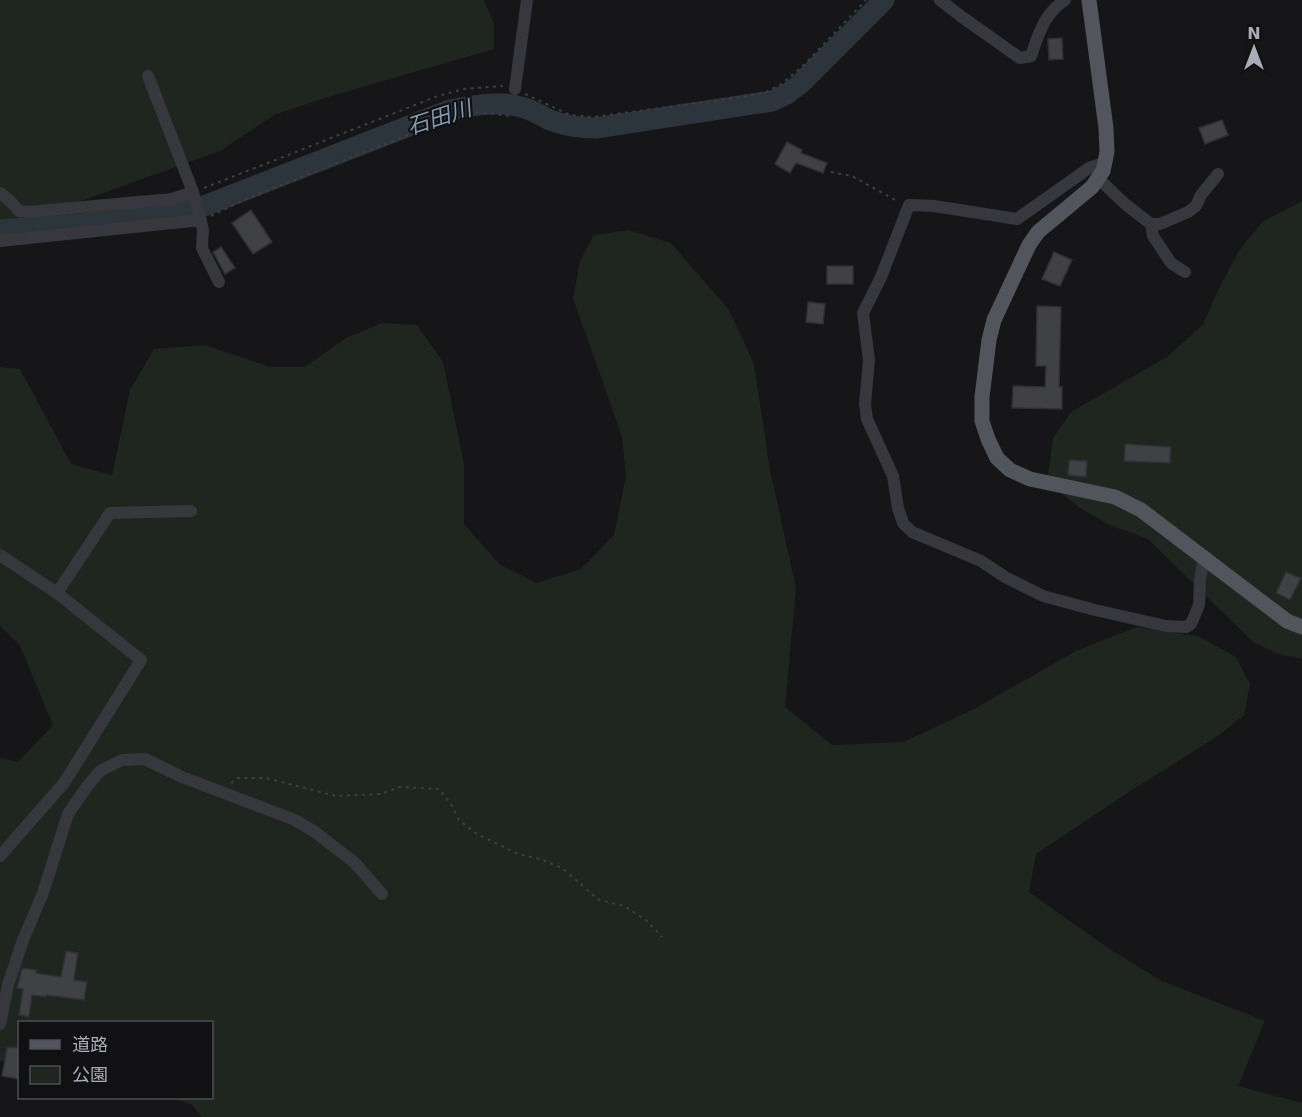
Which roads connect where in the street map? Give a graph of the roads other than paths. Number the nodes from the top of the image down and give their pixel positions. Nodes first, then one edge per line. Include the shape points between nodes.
1 (527, 0) edge
2 (940, 0) edge
3 (1065, 0) edge
4 (1089, 0) edge
5 (148, 76) dead end
6 (515, 89) road end
7 (1104, 162) junction
8 (1218, 174) dead end
9 (1098, 178) junction
10 (193, 192) junction
11 (0, 193) edge
12 (201, 220) junction
13 (1150, 224) junction
14 (0, 241) edge
15 (1185, 272) dead end
16 (219, 282) dead end
17 (192, 511) dead end
18 (0, 555) edge
19 (1204, 558) junction
20 (57, 593) junction
21 (1302, 627) edge
22 (0, 856) edge
23 (382, 894) dead end
24 (0, 1024) edge

1 - 6 street
2 - 3 street via 1020,58 1031,56 1041,26
4 - 7 main road via 1106,128
5 - 10 street
7 - 9 main road
7 - 19 street via 1089,168 1017,219 909,205 863,313 869,360 867,419 893,476 903,523 912,532 981,561 1043,596 1166,626 1186,627 1199,605
8 - 13 street via 1188,212 1160,224
9 - 13 street
9 - 19 main road via 1038,232 1024,254 994,320 982,421 997,458 1010,470 1030,479 1115,497 1141,510
10 - 11 street via 172,199 28,212 19,212
10 - 12 street
12 - 14 street
12 - 16 street via 202,248
13 - 15 street via 1171,263
17 - 20 street via 110,513
18 - 20 street
19 - 21 main road via 1287,621
20 - 22 street via 141,660 64,783
23 - 24 street via 356,863 295,820 145,759 122,760 100,771 68,814 43,893 22,939

